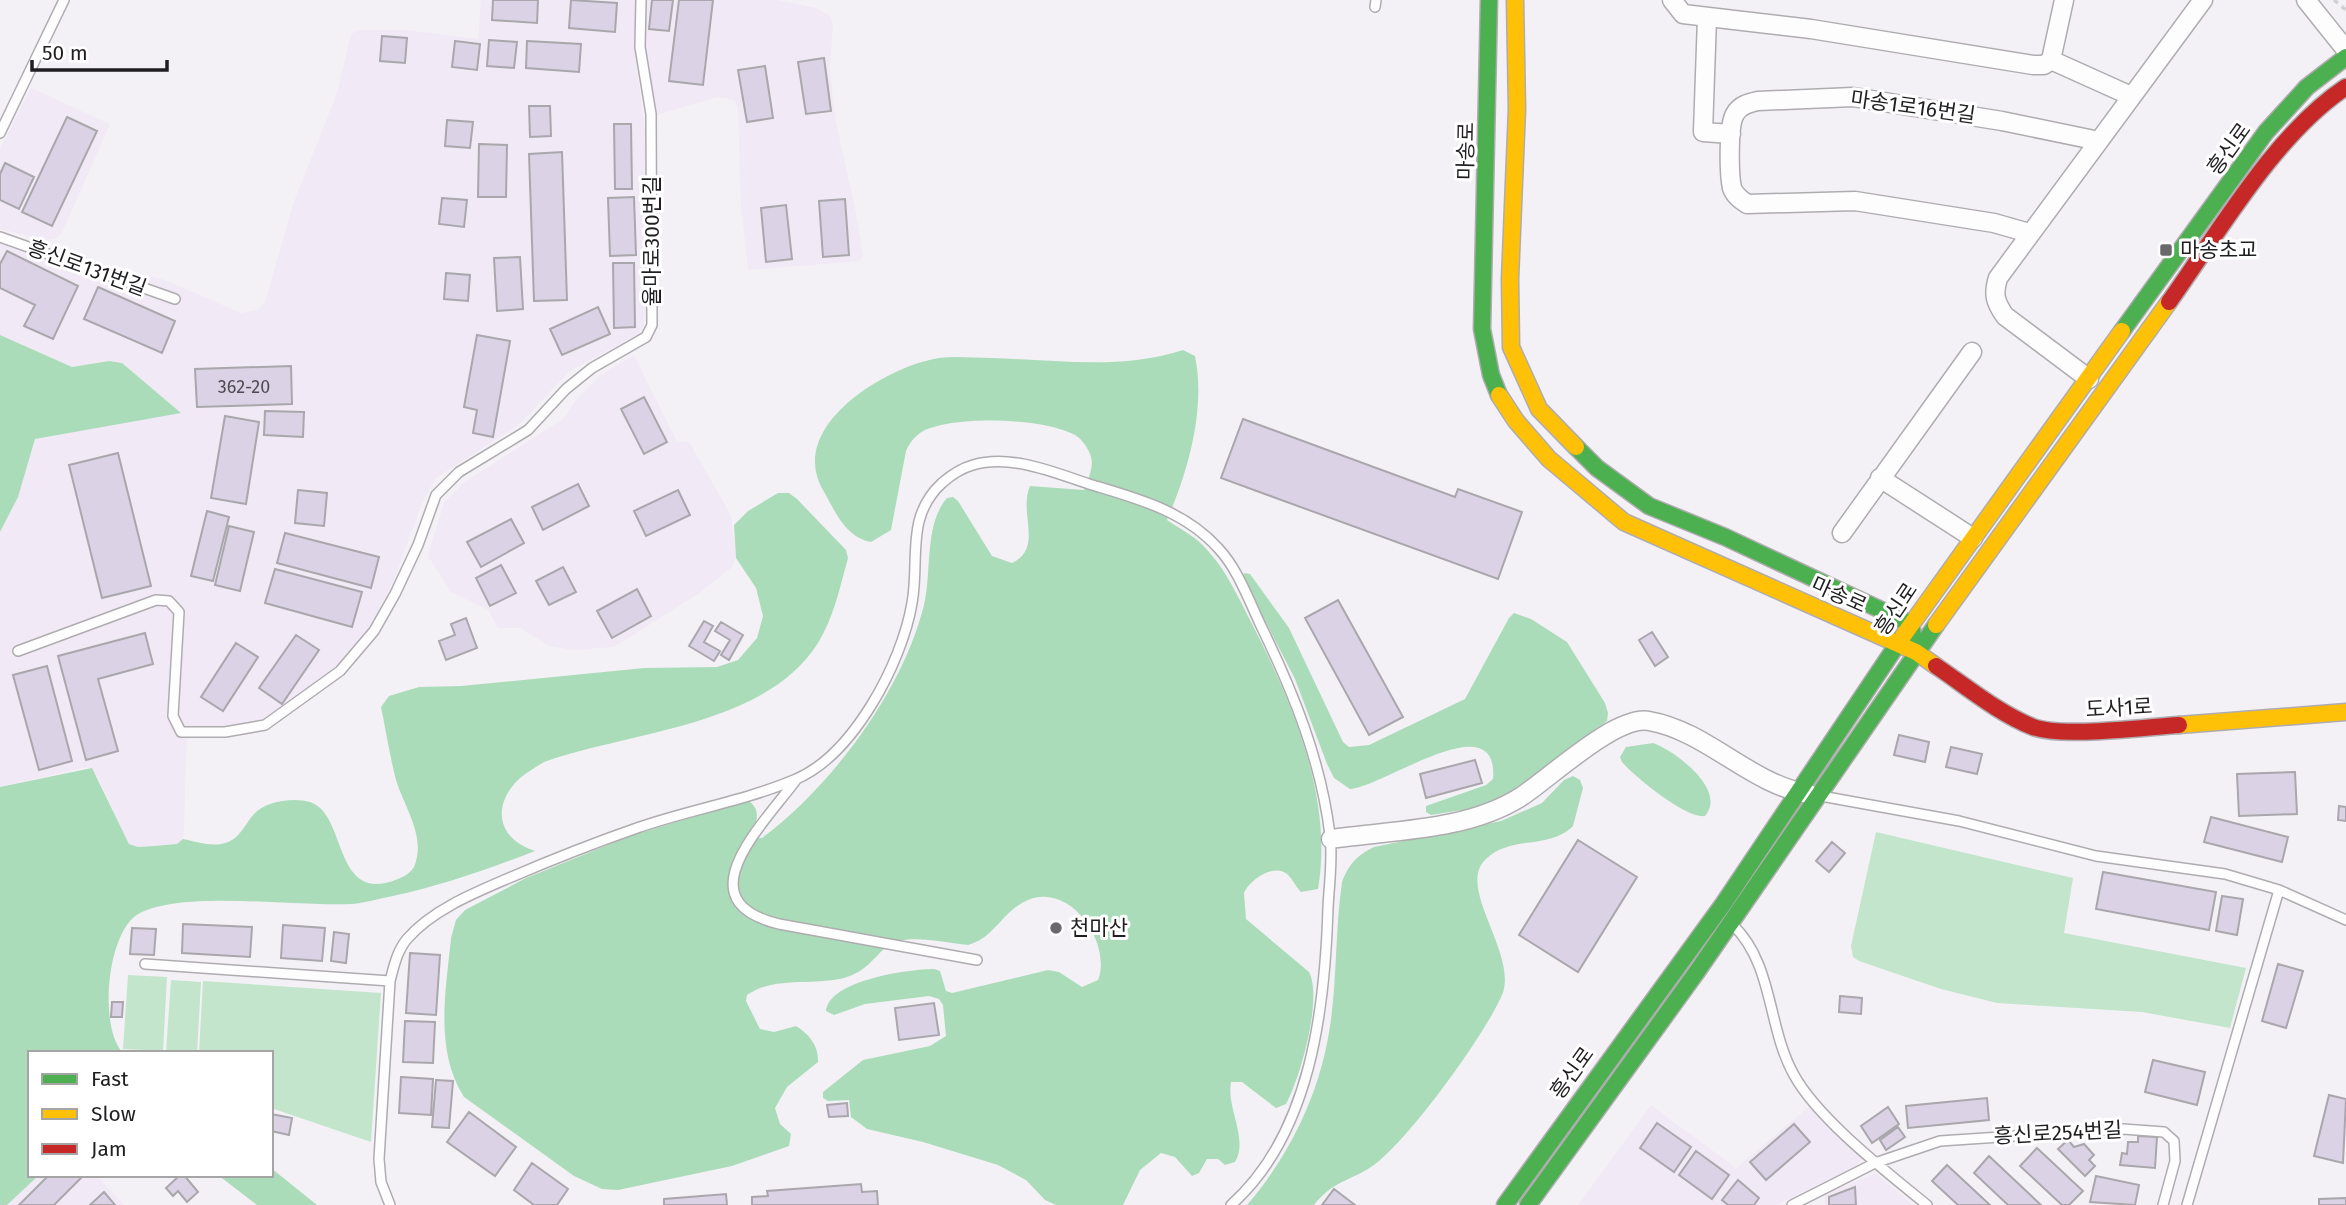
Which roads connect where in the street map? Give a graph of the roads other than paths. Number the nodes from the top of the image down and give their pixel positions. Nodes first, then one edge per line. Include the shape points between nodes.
1 (64, 0) edge
2 (642, 0) edge
3 (1489, 0) edge
4 (1515, 0) edge
5 (1671, 0) edge
6 (2064, 0) edge
7 (2203, 0) edge
8 (2306, 0) edge
9 (1707, 18) junction
10 (2346, 50) edge
11 (2346, 57) edge
12 (2051, 60) junction
13 (2346, 87) edge
14 (2132, 96) junction
15 (0, 133) edge
16 (1731, 134) junction
17 (2099, 141) junction
18 (2029, 233) junction
19 (0, 237) edge
20 (175, 299) dead end
21 (1972, 352) dead end
22 (2089, 379) junction
23 (1880, 478) junction
24 (1842, 533) dead end
25 (1973, 538) junction
26 (1911, 624) junction
27 (1898, 643) junction
28 (18, 651) dead end
29 (1916, 652) junction
30 (2346, 712) edge
31 (796, 780) junction
32 (1800, 792) junction
33 (1819, 795) junction
34 (1331, 839) junction
35 (2279, 890) junction
36 (2346, 920) edge
37 (1731, 923) junction
38 (977, 960) dead end
39 (145, 964) dead end
40 (390, 981) junction
41 (1875, 1163) junction
42 (390, 1205) edge
43 (1231, 1205) edge
44 (1505, 1205) edge
45 (1528, 1205) edge
46 (1792, 1205) edge
47 (1927, 1205) edge
48 (2163, 1205) edge
49 (2187, 1205) edge

1 - 15 lane
2 - 28 lane, 율마로300번길 via 640,47 651,114 652,325 646,337 566,389 528,430 459,472 436,495 396,594 374,631 340,670 265,725 198,734 181,732 173,716 179,612 169,601 156,600
3 - 27 main road, 마송로 via 1482,329 1493,382 1519,426 1584,491 1624,522
4 - 26 main road, 마송로 via 1511,347 1539,409 1597,468 1649,506
5 - 9 street via 1684,14
6 - 12 street
7 - 14 street
8 - 10 street
9 - 12 street via 1811,29 2022,64 2044,65
9 - 16 street via 1703,132
11 - 22 main road, 흥신로 via 2307,87 2266,132
12 - 14 street
13 - 29 main road, 흥신로 via 2293,130
14 - 17 street
16 - 17 street, 마송1로16번길 via 1735,113 1745,104 1853,97
16 - 18 street, 마송1로16번길 via 1732,187 1747,204 1855,201 1994,223
17 - 18 street
18 - 22 street via 1998,278 1996,304 2005,316
19 - 20 lane, 흥신로131번길
21 - 23 street
22 - 25 main road, 흥신로
23 - 24 street
23 - 25 street
25 - 26 main road, 흥신로
26 - 27 main road, 흥신로
26 - 29 main road
27 - 29 main road, 마송로
27 - 32 main road, 흥신로
29 - 30 main road, 도사1로 via 2021,723 2050,731 2124,730
29 - 33 main road, 흥신로
31 - 34 lane via 821,766 839,748 887,675 913,600 915,536 919,515 931,493 971,465 1005,461 1152,503 1196,526 1222,551 1285,673 1309,737
31 - 38 lane via 735,871 732,893 739,905 750,915 779,924
31 - 40 lane via 638,828 475,893 407,939 396,956
32 - 33 street
32 - 34 street via 1647,720 1618,727 1497,810 1462,821
32 - 44 main road, 흥신로
33 - 35 lane via 1934,816 2096,856 2211,871
33 - 37 main road, 흥신로
34 - 43 lane via 1322,1004 1305,1083 1265,1164
35 - 36 lane
35 - 49 lane
37 - 41 lane via 1754,948 1794,1075 1811,1100
37 - 45 main road, 흥신로
39 - 40 lane
40 - 42 lane via 379,1158 381,1182
41 - 46 lane, 흥신로254번길
41 - 47 lane
41 - 48 lane, 흥신로254번길 via 1940,1141 2097,1129 2153,1130 2170,1136 2175,1148

